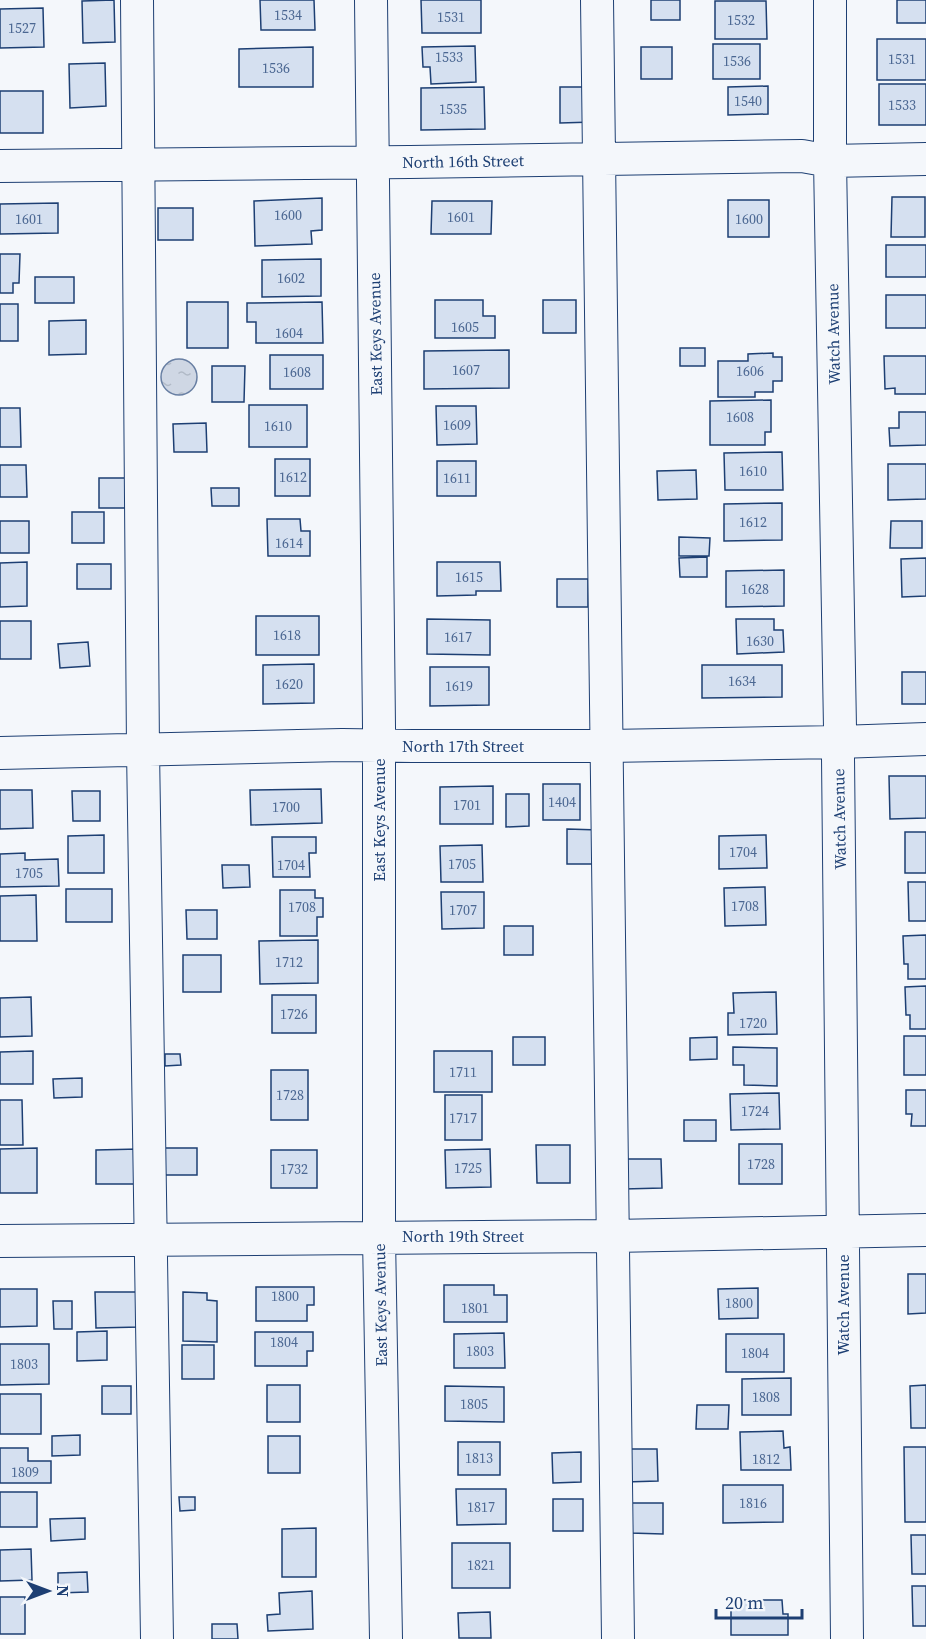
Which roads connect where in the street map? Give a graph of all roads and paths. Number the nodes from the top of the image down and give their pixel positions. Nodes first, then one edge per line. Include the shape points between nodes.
1 (137, 0) edge
2 (371, 0) edge
3 (597, 0) edge
4 (830, 0) edge
5 (599, 159) junction
6 (926, 159) edge
7 (830, 161) junction
8 (373, 162) junction
9 (138, 164) junction
10 (0, 166) edge
11 (926, 739) edge
12 (839, 742) junction
13 (380, 746) junction
14 (608, 746) junction
15 (144, 750) junction
16 (0, 753) edge
17 (843, 1230) junction
18 (926, 1230) edge
19 (613, 1236) junction
20 (379, 1237) junction
21 (153, 1239) junction
22 (0, 1241) edge
23 (157, 1639) edge
24 (386, 1639) edge
25 (618, 1639) edge
26 (847, 1639) edge

1 - 9 street
2 - 8 street, East Keys Avenue
3 - 5 street
4 - 7 street, Watch Avenue
5 - 7 street, North 16th Street via 802,156
5 - 8 street, North 16th Street
5 - 14 street
6 - 7 street, North 16th Street
7 - 12 street, Watch Avenue
8 - 9 street, North 16th Street
8 - 13 street, East Keys Avenue
9 - 10 street, North 16th Street
9 - 15 street
11 - 12 street, North 17th Street
12 - 14 street, North 17th Street
12 - 17 street, Watch Avenue
13 - 14 street, North 17th Street
13 - 15 street, North 17th Street
13 - 20 street, East Keys Avenue
14 - 19 street
15 - 16 street, North 17th Street
15 - 21 street
17 - 18 street, North 19th Street
17 - 19 street, North 19th Street
17 - 26 street, Watch Avenue
19 - 20 street, North 19th Street
19 - 25 street
20 - 21 street, North 19th Street
20 - 24 street, East Keys Avenue
21 - 22 street, North 19th Street
21 - 23 street

